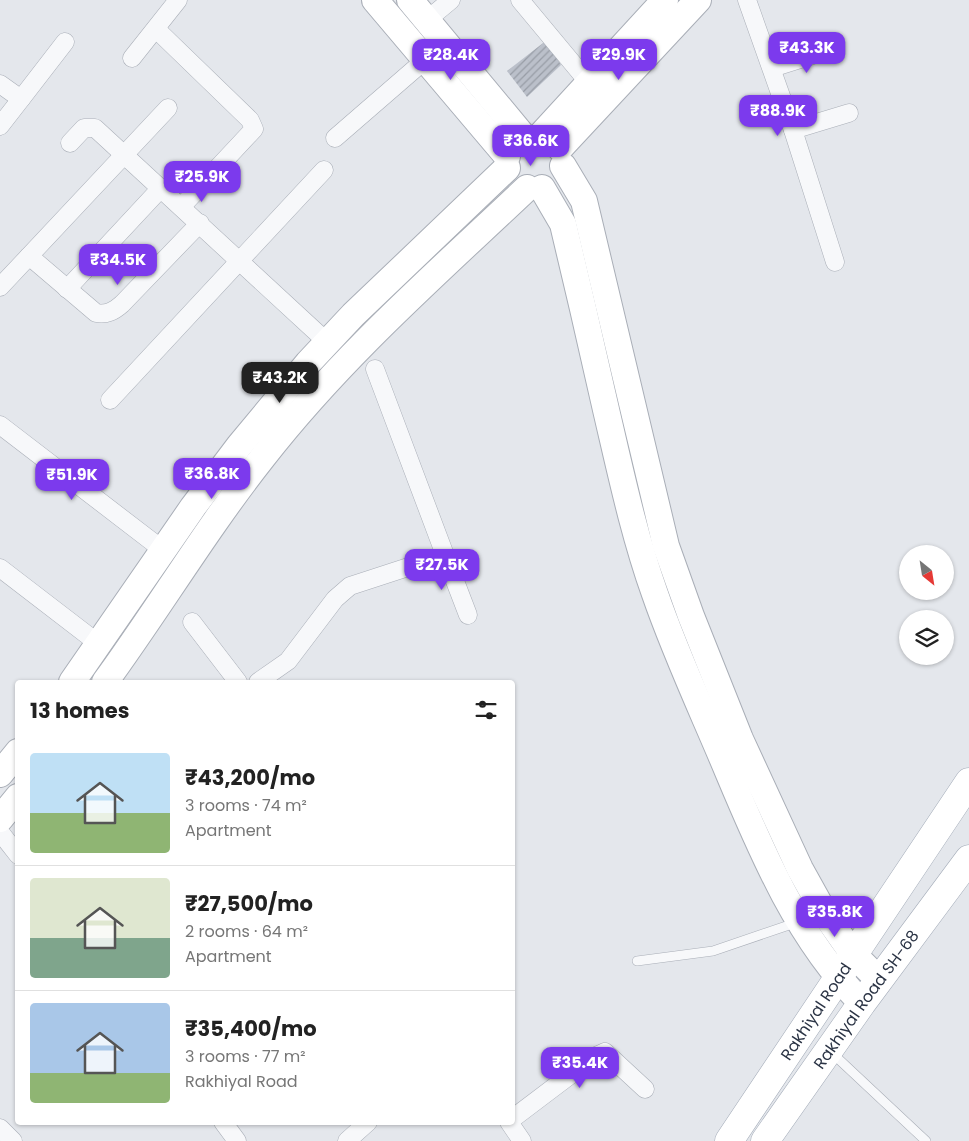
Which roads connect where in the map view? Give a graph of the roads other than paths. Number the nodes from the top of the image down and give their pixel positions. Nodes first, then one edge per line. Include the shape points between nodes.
1 (178, 0) edge
2 (375, 0) edge
3 (410, 0) edge
4 (451, 0) edge
5 (665, 0) edge
6 (698, 0) edge
7 (747, 0) edge
8 (530, 4) edge
9 (427, 20) junction
10 (156, 29) junction
11 (64, 42) dead end
12 (832, 49) dead end
13 (132, 58) dead end
14 (425, 60) junction
15 (772, 68) junction
16 (589, 83) junction
17 (0, 84) edge
18 (21, 99) junction
19 (168, 108) dead end
20 (849, 113) dead end
21 (0, 126) edge
22 (793, 130) junction
23 (336, 138) dead end
24 (70, 143) dead end
25 (547, 146) junction
26 (124, 153) junction
27 (507, 162) junction
28 (324, 170) dead end
29 (161, 188) junction
30 (535, 188) junction
31 (182, 206) junction
32 (200, 223) junction
33 (29, 256) junction
34 (240, 260) junction
35 (835, 262) dead end
36 (0, 287) edge
37 (67, 289) junction
38 (327, 342) junction
39 (375, 369) dead end
40 (110, 400) dead end
41 (0, 425) edge
42 (203, 514) junction
43 (163, 550) junction
44 (445, 555) junction
45 (0, 568) edge
46 (468, 615) dead end
47 (192, 622) dead end
48 (99, 644) junction
49 (73, 680) edge
50 (106, 680) edge
51 (236, 680) edge
52 (261, 680) edge
53 (15, 756) edge
54 (0, 774) edge
55 (969, 782) edge
56 (15, 801) edge
57 (0, 819) edge
58 (0, 832) edge
59 (15, 851) edge
60 (969, 858) edge
61 (812, 918) junction
62 (852, 954) junction
63 (636, 961) dead end
64 (837, 978) junction
65 (879, 980) junction
66 (862, 1002) junction
67 (829, 1050) junction
68 (646, 1089) dead end
69 (515, 1117) edge
70 (225, 1125) edge
71 (365, 1125) edge
72 (511, 1125) edge
73 (0, 1128) edge
74 (13, 1141) edge
75 (237, 1141) edge
76 (347, 1141) edge
77 (522, 1141) edge
78 (729, 1141) edge
79 (765, 1141) edge
80 (926, 1141) edge

1 - 10 street
2 - 14 street
3 - 9 street
4 - 9 street
5 - 16 street
6 - 25 street
7 - 15 street
8 - 16 street
9 - 25 street
10 - 13 street
10 - 31 street via 250,120 254,129
11 - 18 street
12 - 15 street
14 - 23 street
14 - 27 street
15 - 22 street
16 - 25 street
17 - 18 street
18 - 21 street
19 - 26 street
20 - 22 street
22 - 35 street
24 - 26 street via 90,126
25 - 27 street via 513,144
25 - 30 street via 556,180
25 - 61 street via 584,200 672,564 740,739 800,868
26 - 29 street
26 - 33 street
27 - 30 street via 517,182
27 - 38 street
28 - 34 street
29 - 31 street
29 - 37 street
30 - 42 street via 365,341
30 - 61 street via 563,224 629,507 655,593 740,801 775,876
31 - 32 street
32 - 34 street
32 - 37 street via 112,312 96,313
33 - 36 street
33 - 37 street
34 - 38 street
34 - 40 street
38 - 42 street via 239,446
39 - 44 street
41 - 43 street
42 - 43 street
42 - 50 street
43 - 48 street
44 - 46 street
44 - 52 street via 350,586 335,599 288,661
45 - 48 street
47 - 51 street
48 - 49 street
53 - 54 street
55 - 62 main road, Rakhiyal Road
56 - 57 street
58 - 59 street
60 - 65 main road, Rakhiyal Road SH-68
61 - 62 street
61 - 63 lane via 713,951
61 - 64 street
62 - 64 main road, Rakhiyal Road
62 - 65 street
64 - 66 street
64 - 78 main road, Rakhiyal Road
65 - 66 main road, Rakhiyal Road SH-68
66 - 67 main road, Rakhiyal Road SH-68
67 - 79 main road, Rakhiyal Road SH-68
67 - 80 lane
68 - 69 street via 605,1052
70 - 75 street
71 - 76 street
72 - 77 street
73 - 74 street

